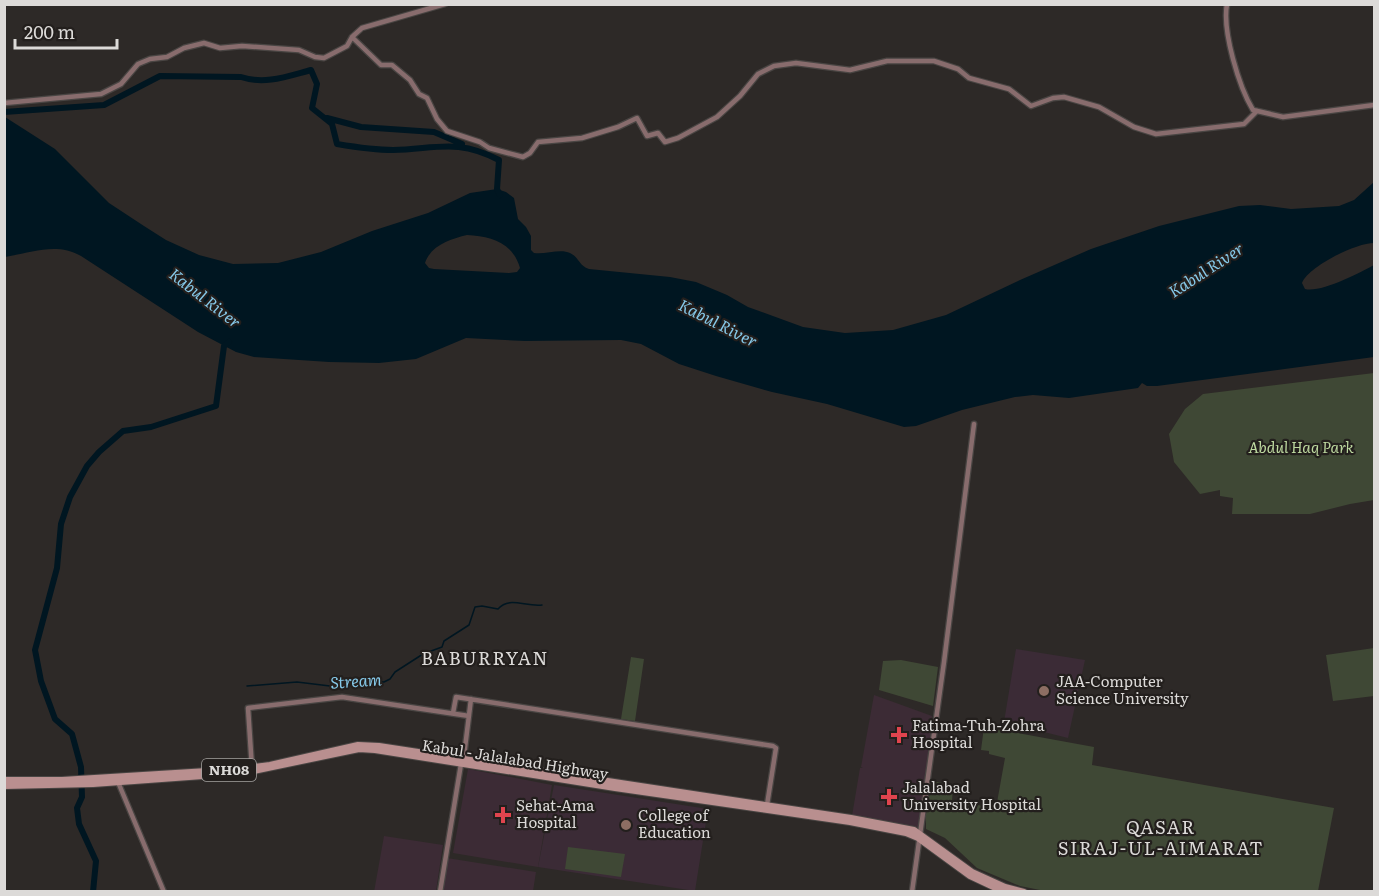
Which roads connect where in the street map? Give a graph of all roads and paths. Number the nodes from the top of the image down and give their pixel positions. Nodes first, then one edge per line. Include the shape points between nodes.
1 (445, 4) edge
2 (1227, 4) edge
3 (352, 37) junction
4 (4, 103) edge
5 (1374, 105) edge
6 (1257, 111) junction
7 (974, 424) dead end
8 (471, 699) junction
9 (453, 713) junction
10 (469, 716) junction
11 (462, 761) junction
12 (252, 768) junction
13 (117, 779) junction
14 (4, 780) edge
15 (62, 783) junction
16 (4, 786) edge
17 (767, 808) junction
18 (919, 836) junction
19 (164, 891) edge
20 (440, 891) edge
21 (912, 891) edge
22 (1004, 891) edge
23 (1024, 891) edge

1 - 3 street via 362,28
2 - 6 street via 1224,17 1233,55 1250,104
3 - 4 street via 347,46 324,58 299,50 220,48 204,43 138,64 121,84 101,94
3 - 6 street via 381,64 392,65 410,80 418,94 427,98 447,131 523,157 538,142 582,138 638,118 647,136 658,133 664,142 678,138 717,117 758,74 774,66 796,63 850,70 888,61 934,61 958,69 969,78 1009,89 1031,106 1064,97 1099,107 1134,127 1156,134 1245,124
5 - 6 street via 1283,117
7 - 18 street
8 - 9 street via 456,697
8 - 10 street
8 - 17 street via 773,746 776,748
9 - 10 street
9 - 12 street via 342,697 248,708
10 - 11 street
11 - 12 highway, Kabul - Jalalabad Highway / NH08 via 364,744
11 - 13 highway, Kabul - Jalalabad Highway / NH08 via 359,749 244,773
11 - 17 highway, Kabul - Jalalabad Highway / NH08
11 - 20 street
12 - 13 highway, Kabul - Jalalabad Highway / NH08
13 - 15 highway, Kabul - Jalalabad Highway / NH08
13 - 19 street
14 - 15 highway, NH08
15 - 16 highway, Kabul - Jalalabad Highway / NH08
17 - 18 highway, Kabul - Jalalabad Highway / NH08 via 907,828
18 - 21 street
18 - 22 highway, Kabul - Jalalabad Highway / NH08 via 970,876
18 - 23 highway, Kabul - Jalalabad Highway / NH08 via 972,872 996,884

